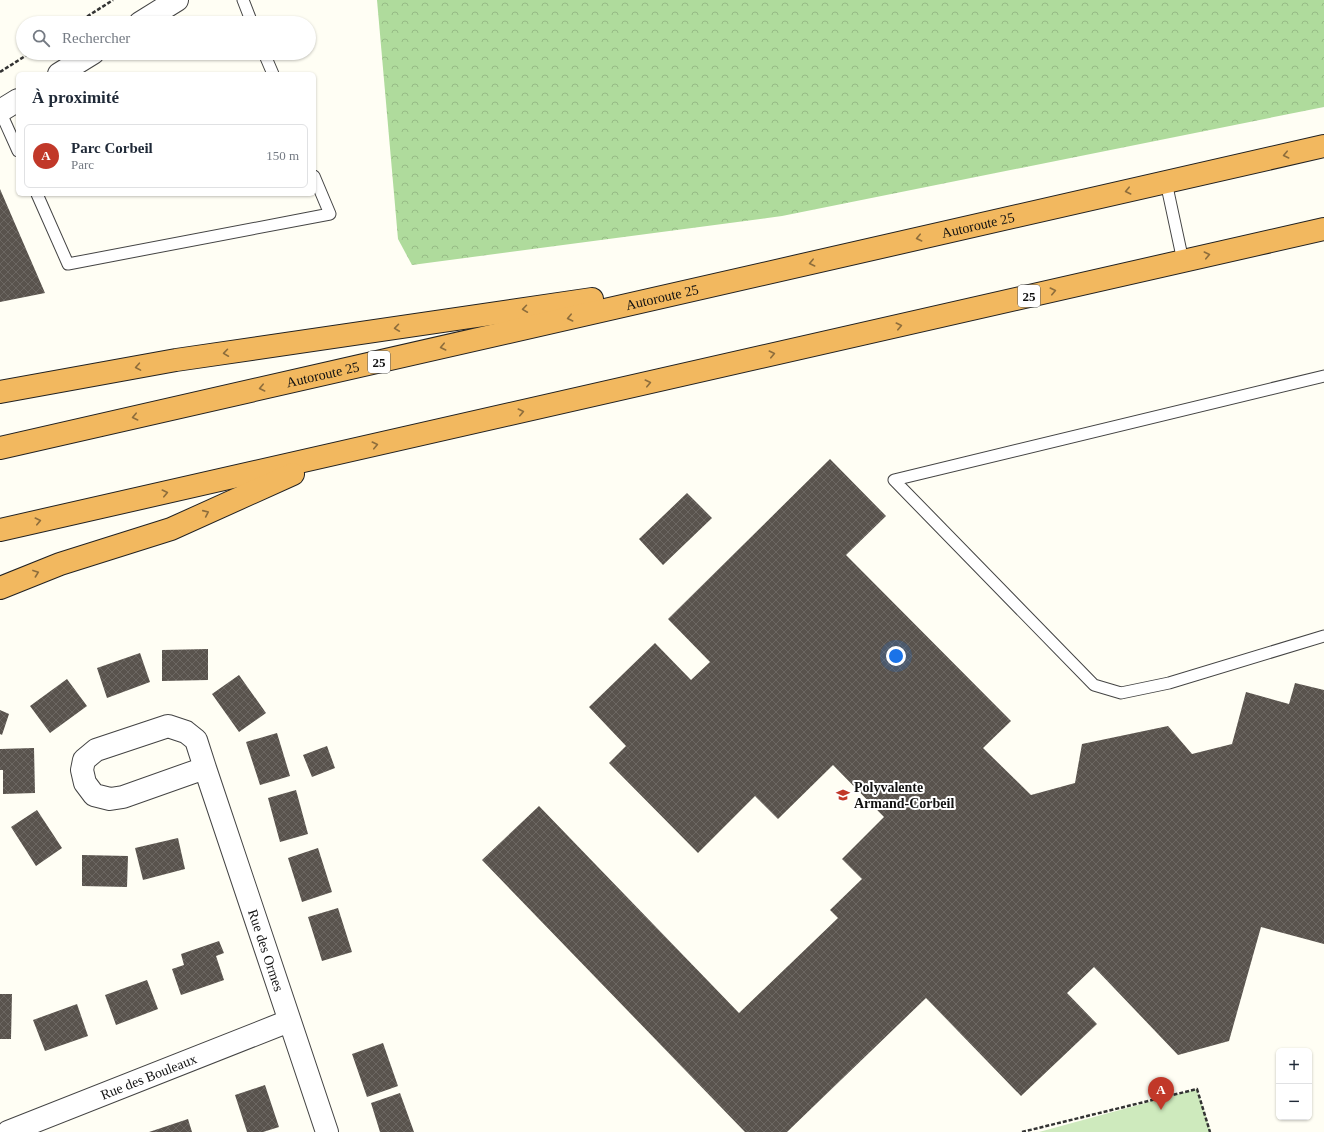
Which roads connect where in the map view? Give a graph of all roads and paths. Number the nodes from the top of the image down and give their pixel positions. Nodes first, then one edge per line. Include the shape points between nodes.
1 (113, 0) edge
2 (177, 0) edge
3 (243, 0) edge
4 (88, 16) edge
5 (151, 16) edge
6 (249, 16) edge
7 (19, 60) edge
8 (81, 60) edge
9 (267, 60) edge
10 (0, 72) edge
11 (62, 72) edge
12 (272, 72) edge
13 (16, 101) edge
14 (0, 111) edge
15 (1324, 146) edge
16 (16, 147) edge
17 (316, 181) edge
18 (1166, 182) junction
19 (38, 196) edge
20 (1324, 229) edge
21 (1182, 261) junction
22 (758, 275) junction
23 (1324, 376) edge
24 (0, 392) edge
25 (0, 448) edge
26 (337, 454) junction
27 (0, 530) edge
28 (0, 588) edge
29 (1324, 636) edge
30 (205, 768) junction
31 (289, 1021) junction
32 (8, 1132) edge
33 (327, 1132) edge
34 (1022, 1132) edge
35 (1210, 1132) edge

1 - 4 path
2 - 5 street
3 - 6 lane
7 - 10 path
8 - 11 street
9 - 12 lane
13 - 14 street
14 - 16 lane
15 -> 18 highway, Autoroute 25 / 25
17 - 19 lane via 330,214 68,264
18 - 21 lane
18 -> 22 highway, Autoroute 25 / 25
21 -> 20 highway, 25
26 -> 21 highway, 25
22 -> 24 highway via 176,360
22 -> 25 highway, Autoroute 25 / 25
23 - 29 lane via 894,480 1094,686 1121,693 1169,684
27 -> 26 highway, 25
28 -> 26 highway via 75,559 171,529
30 - 30 street, Rue des Ormes via 196,740 186,732 168,726 96,750 84,760 82,770 85,784 94,794 110,799 123,797
30 - 31 street, Rue des Ormes
31 - 32 street, Rue des Bouleaux
31 - 33 street, Rue des Ormes
34 - 35 path via 1197,1089

